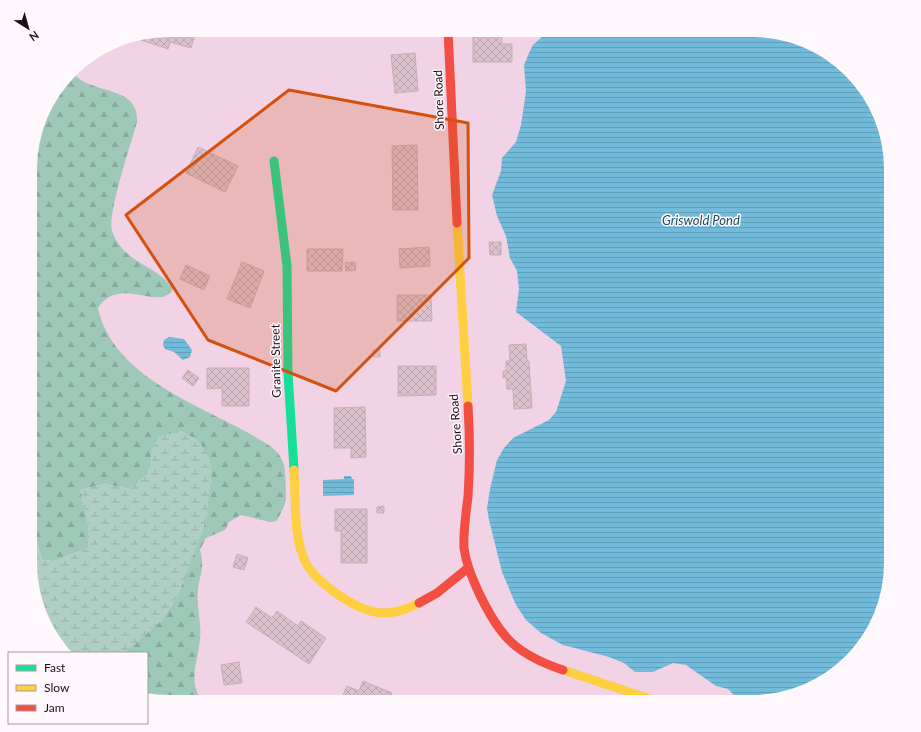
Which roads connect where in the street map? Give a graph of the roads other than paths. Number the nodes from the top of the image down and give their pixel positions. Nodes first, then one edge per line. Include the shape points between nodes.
1 (448, 37) edge
2 (274, 161) dead end
3 (468, 568) junction
4 (638, 695) edge

1 - 3 street, Shore Road via 471,447 464,547
2 - 3 street, Granite Street via 286,254 288,381 298,533 303,561 315,578 347,599 363,608 389,613 423,601
3 - 4 street, Shore Road via 490,617 519,650 540,662

